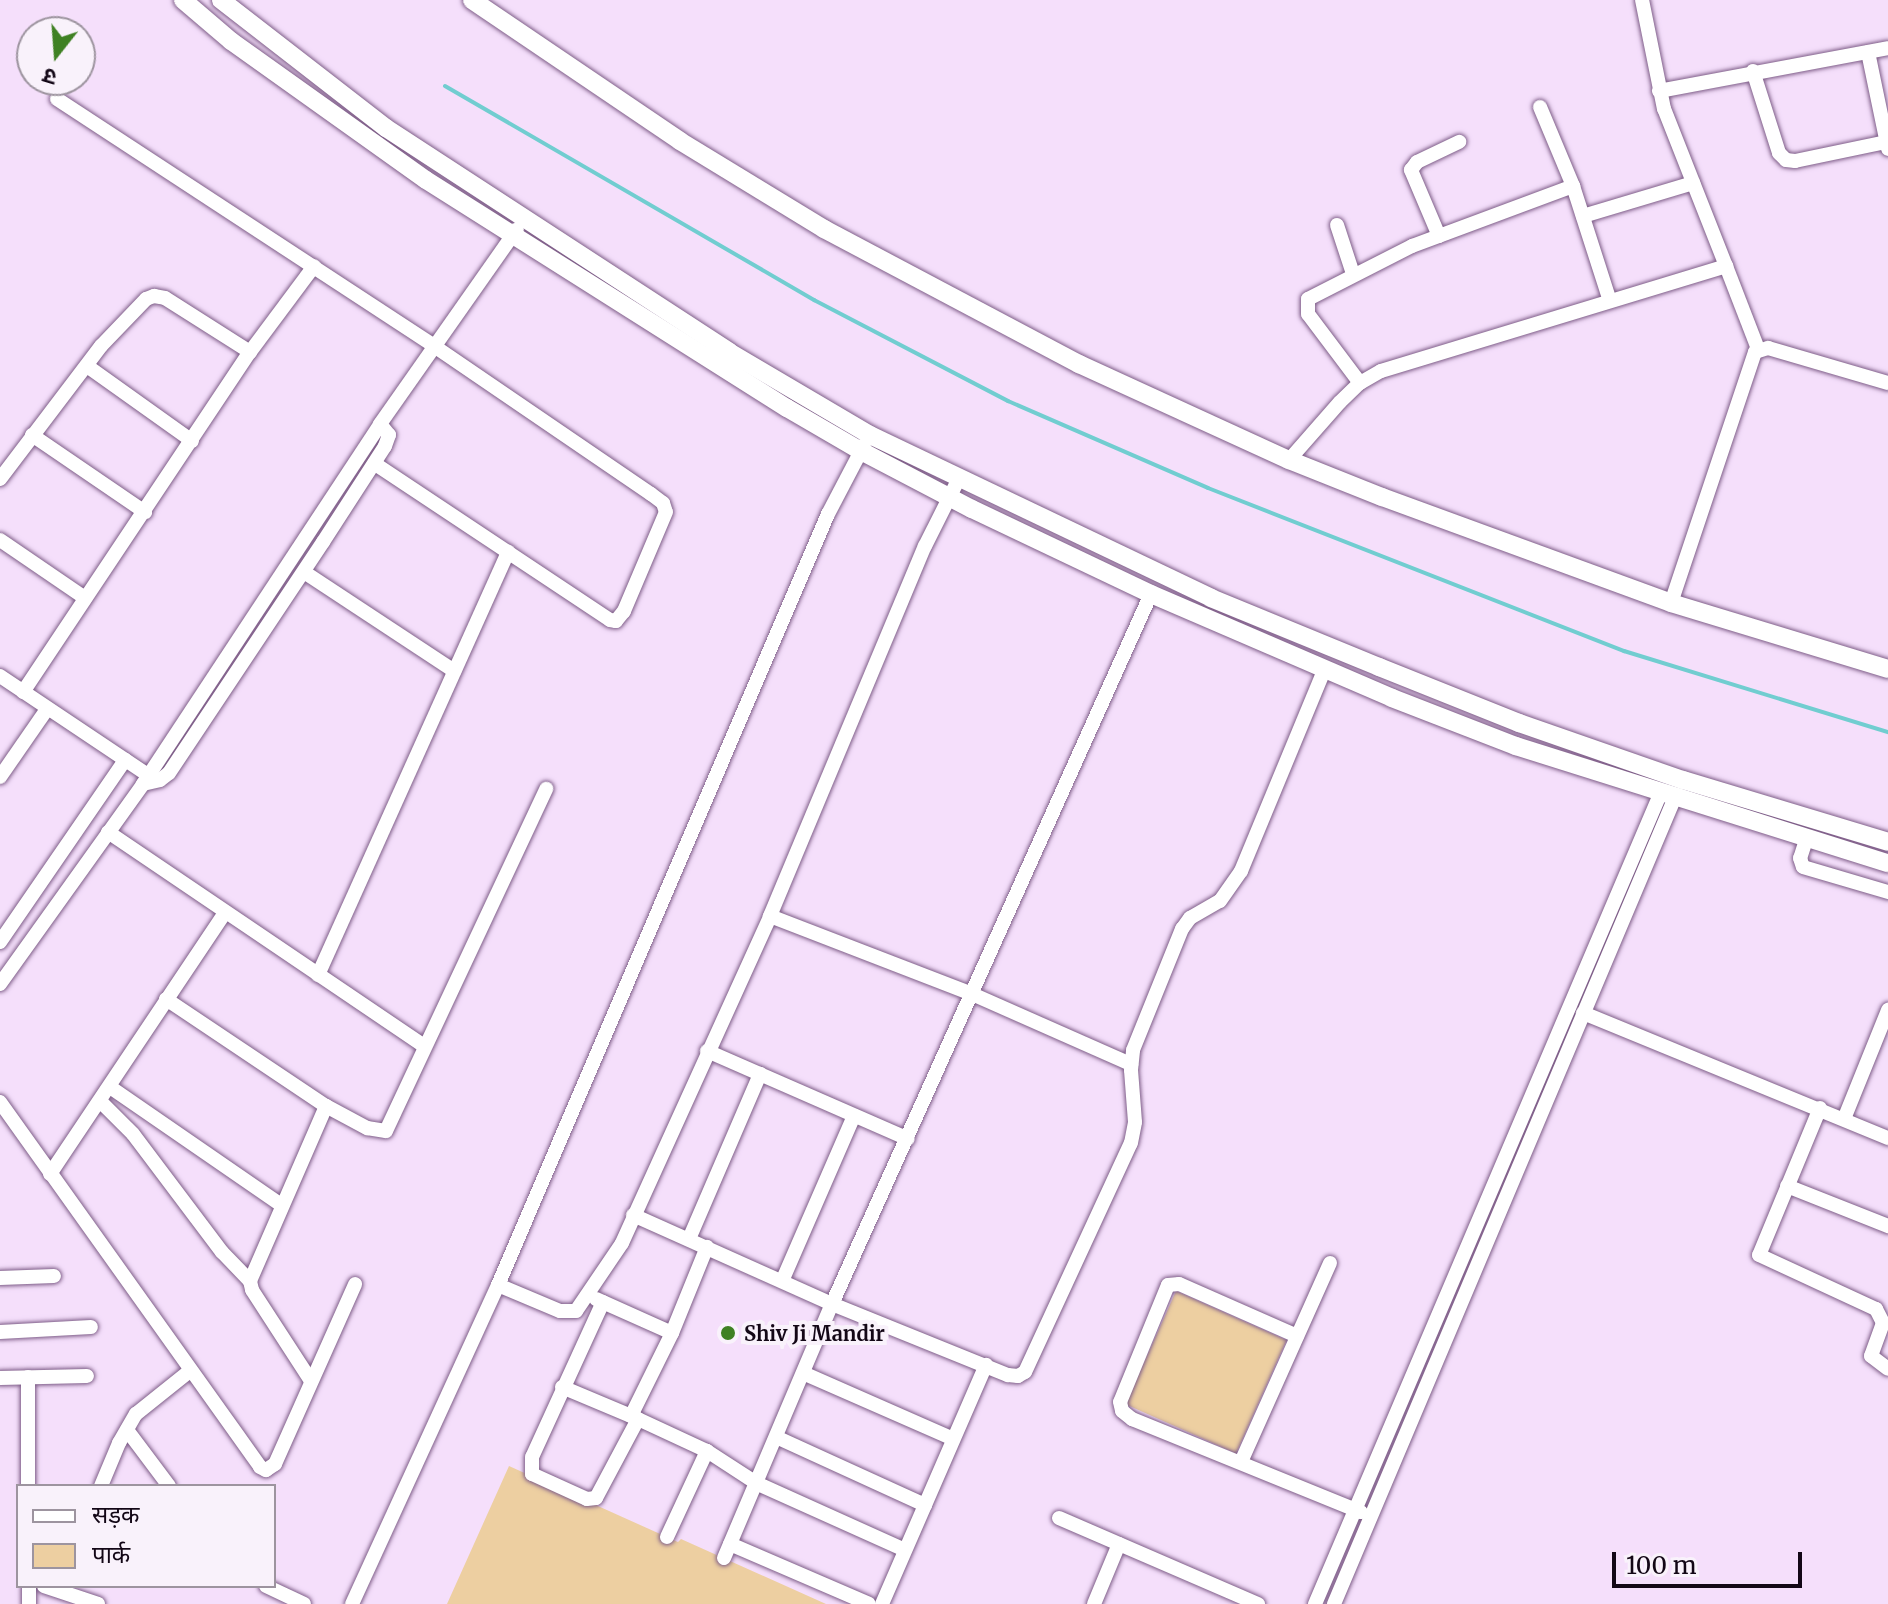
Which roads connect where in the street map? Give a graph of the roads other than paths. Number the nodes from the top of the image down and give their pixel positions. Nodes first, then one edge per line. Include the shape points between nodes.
1 (221, 0) edge
2 (472, 0) edge
3 (1642, 0) edge
4 (195, 4) edge
5 (1888, 48) edge
6 (1868, 52) junction
7 (1753, 71) junction
8 (1659, 91) junction
9 (57, 99) dead end
10 (1540, 107) dead end
11 (1885, 116) edge
12 (1459, 142) dead end
13 (1887, 147) edge
14 (1693, 183) junction
15 (1573, 186) junction
16 (1583, 216) junction
17 (1337, 225) dead end
18 (518, 227) junction
19 (1439, 236) junction
20 (314, 266) junction
21 (1726, 266) junction
22 (1353, 274) junction
23 (1609, 298) junction
24 (434, 346) junction
25 (1758, 349) junction
26 (250, 352) junction
27 (87, 366) junction
28 (1360, 383) junction
29 (1888, 383) edge
30 (380, 424) junction
31 (32, 435) junction
32 (192, 441) junction
33 (865, 443) junction
34 (1289, 460) junction
35 (374, 463) junction
36 (959, 478) junction
37 (0, 479) edge
38 (948, 496) junction
39 (145, 512) junction
40 (0, 540) edge
41 (508, 552) junction
42 (304, 572) junction
43 (1151, 594) junction
44 (85, 598) junction
45 (1671, 603) junction
46 (1888, 669) edge
47 (454, 671) junction
48 (1324, 671) junction
49 (0, 676) edge
50 (23, 692) junction
51 (47, 709) junction
52 (125, 760) junction
53 (0, 777) edge
54 (146, 779) junction
55 (546, 789) dead end
56 (1668, 795) junction
57 (108, 832) junction
58 (1806, 840) junction
59 (1888, 842) edge
60 (1888, 863) edge
61 (1888, 892) edge
62 (225, 913) junction
63 (770, 916) junction
64 (0, 942) edge
65 (318, 975) junction
66 (0, 984) edge
67 (972, 994) junction
68 (166, 999) junction
69 (1888, 1010) edge
70 (1583, 1013) junction
71 (424, 1046) junction
72 (707, 1051) junction
73 (1131, 1064) junction
74 (760, 1074) junction
75 (110, 1087) junction
76 (0, 1102) edge
77 (101, 1102) junction
78 (326, 1106) junction
79 (1820, 1108) junction
80 (854, 1116) junction
81 (1844, 1119) junction
82 (1888, 1138) edge
83 (908, 1139) junction
84 (50, 1174) junction
85 (1787, 1186) junction
86 (281, 1205) junction
87 (633, 1215) junction
88 (1888, 1226) edge
89 (689, 1239) junction
90 (707, 1247) junction
91 (1330, 1263) dead end
92 (54, 1276) dead end
93 (0, 1278) edge
94 (783, 1279) junction
95 (250, 1281) junction
96 (355, 1284) dead end
97 (498, 1285) junction
98 (596, 1299) junction
99 (832, 1304) junction
100 (91, 1327) dead end
101 (0, 1332) edge
102 (672, 1333) junction
103 (1297, 1336) junction
104 (986, 1365) junction
105 (1888, 1369) edge
106 (191, 1370) junction
107 (803, 1373) junction
108 (87, 1376) dead end
109 (28, 1377) junction
110 (0, 1378) edge
111 (311, 1381) junction
112 (562, 1387) junction
113 (635, 1417) junction
114 (127, 1430) junction
115 (776, 1437) junction
116 (953, 1439) junction
117 (707, 1451) junction
118 (1241, 1462) junction
119 (756, 1483) junction
120 (28, 1484) edge
121 (102, 1484) edge
122 (168, 1484) edge
123 (925, 1505) junction
124 (1355, 1509) junction
125 (1372, 1516) junction
126 (1059, 1518) dead end
127 (667, 1537) dead end
128 (1119, 1544) junction
129 (905, 1550) junction
130 (50, 1588) edge
131 (270, 1588) edge
132 (98, 1604) edge
133 (304, 1604) edge
134 (352, 1604) edge
135 (869, 1604) edge
136 (882, 1604) edge
137 (1094, 1604) edge
138 (1258, 1604) edge
139 (1315, 1604) edge
140 (1334, 1604) edge

1 - 18 main road
2 - 34 main road via 680,141 824,229 1079,364
3 - 8 street
4 - 18 main road via 231,41 426,180
5 - 6 street
6 - 7 street
6 - 11 street
7 - 8 street
7 - 13 street via 1779,153 1786,160
8 - 14 street
9 - 20 street
10 - 15 street
11 - 13 street
12 - 19 street via 1411,170
14 - 16 street
14 - 21 street
15 - 16 street
15 - 19 street
16 - 23 street
17 - 22 street
18 - 24 street
18 - 33 main road
19 - 22 street
20 - 24 street
20 - 26 street
21 - 23 street
21 - 25 street
22 - 28 street via 1312,295 1305,306
23 - 28 street via 1400,363
24 - 30 street
24 - 41 street via 666,507 616,621 602,617
25 - 29 street
25 - 45 street
26 - 27 street via 154,296 140,304
26 - 32 street
27 - 31 street
27 - 32 street
28 - 34 street
30 - 35 street via 389,435
30 - 54 street
31 - 37 street
31 - 39 street
32 - 39 street
33 - 36 main road
33 - 38 main road
33 - 97 street via 828,514
34 - 45 main road
35 - 41 street
35 - 42 street
36 - 38 street
36 - 59 main road via 1211,598 1519,723
38 - 43 main road
38 - 63 street
39 - 44 street
40 - 44 street
41 - 47 street
42 - 47 street
42 - 54 street via 169,773 160,780
43 - 48 main road
43 - 67 street
44 - 50 street
45 - 46 main road
47 - 65 street
48 - 56 main road via 1516,746
48 - 73 street via 1241,871 1220,901 1190,918 1182,929 1141,1024
49 - 50 street
50 - 51 street
51 - 52 street
51 - 53 street
52 - 54 street
52 - 64 street
54 - 57 street
55 - 71 street
56 - 58 main road
56 - 70 street
56 - 124 street
57 - 62 street
57 - 66 street
58 - 60 main road
58 - 61 street via 1800,858 1808,870
62 - 65 street
62 - 68 street
63 - 67 street
63 - 72 street
65 - 71 street
67 - 73 street
67 - 83 street
68 - 75 street
68 - 78 street
69 - 81 street
70 - 79 street
70 - 125 street
71 - 78 street via 386,1131 367,1128
72 - 74 street
72 - 87 street
73 - 104 street via 1131,1143 1030,1363 1018,1376
74 - 80 street
74 - 89 street
75 - 77 street
75 - 86 street
76 - 84 street
77 - 84 street
77 - 95 street via 133,1134
78 - 86 street
79 - 81 street
79 - 85 street
80 - 83 street
80 - 94 street
81 - 82 street
83 - 99 street
84 - 106 street
85 - 88 street
85 - 105 street via 1760,1257 1876,1309 1883,1323 1871,1356
86 - 95 street
87 - 89 street
87 - 98 street
89 - 90 street
90 - 94 street
90 - 102 street
91 - 103 street
92 - 93 street
94 - 99 street
95 - 111 street
96 - 111 street
97 - 98 street via 568,1312
97 - 134 street
98 - 102 street
98 - 112 street
99 - 104 street
99 - 107 street
100 - 101 street
102 - 113 street
103 - 118 street
103 - 118 street via 1179,1284 1165,1288 1120,1402 1122,1411
104 - 116 street
106 - 111 street via 266,1470 275,1464
106 - 114 street via 136,1414
107 - 115 street
107 - 116 street
108 - 109 street
109 - 110 street
109 - 120 street
112 - 113 street
112 - 113 street via 530,1469 536,1477 587,1499 603,1490
113 - 117 street
114 - 121 street
114 - 122 street
115 - 119 street
115 - 123 street
116 - 123 street
117 - 119 street
117 - 127 street
118 - 124 street
119 - 129 street
119 - 135 street via 727,1551
123 - 129 street
124 - 125 street
124 - 139 street
125 - 140 street
126 - 128 street
128 - 137 street
128 - 138 street
129 - 136 street
130 - 132 street
131 - 133 street

